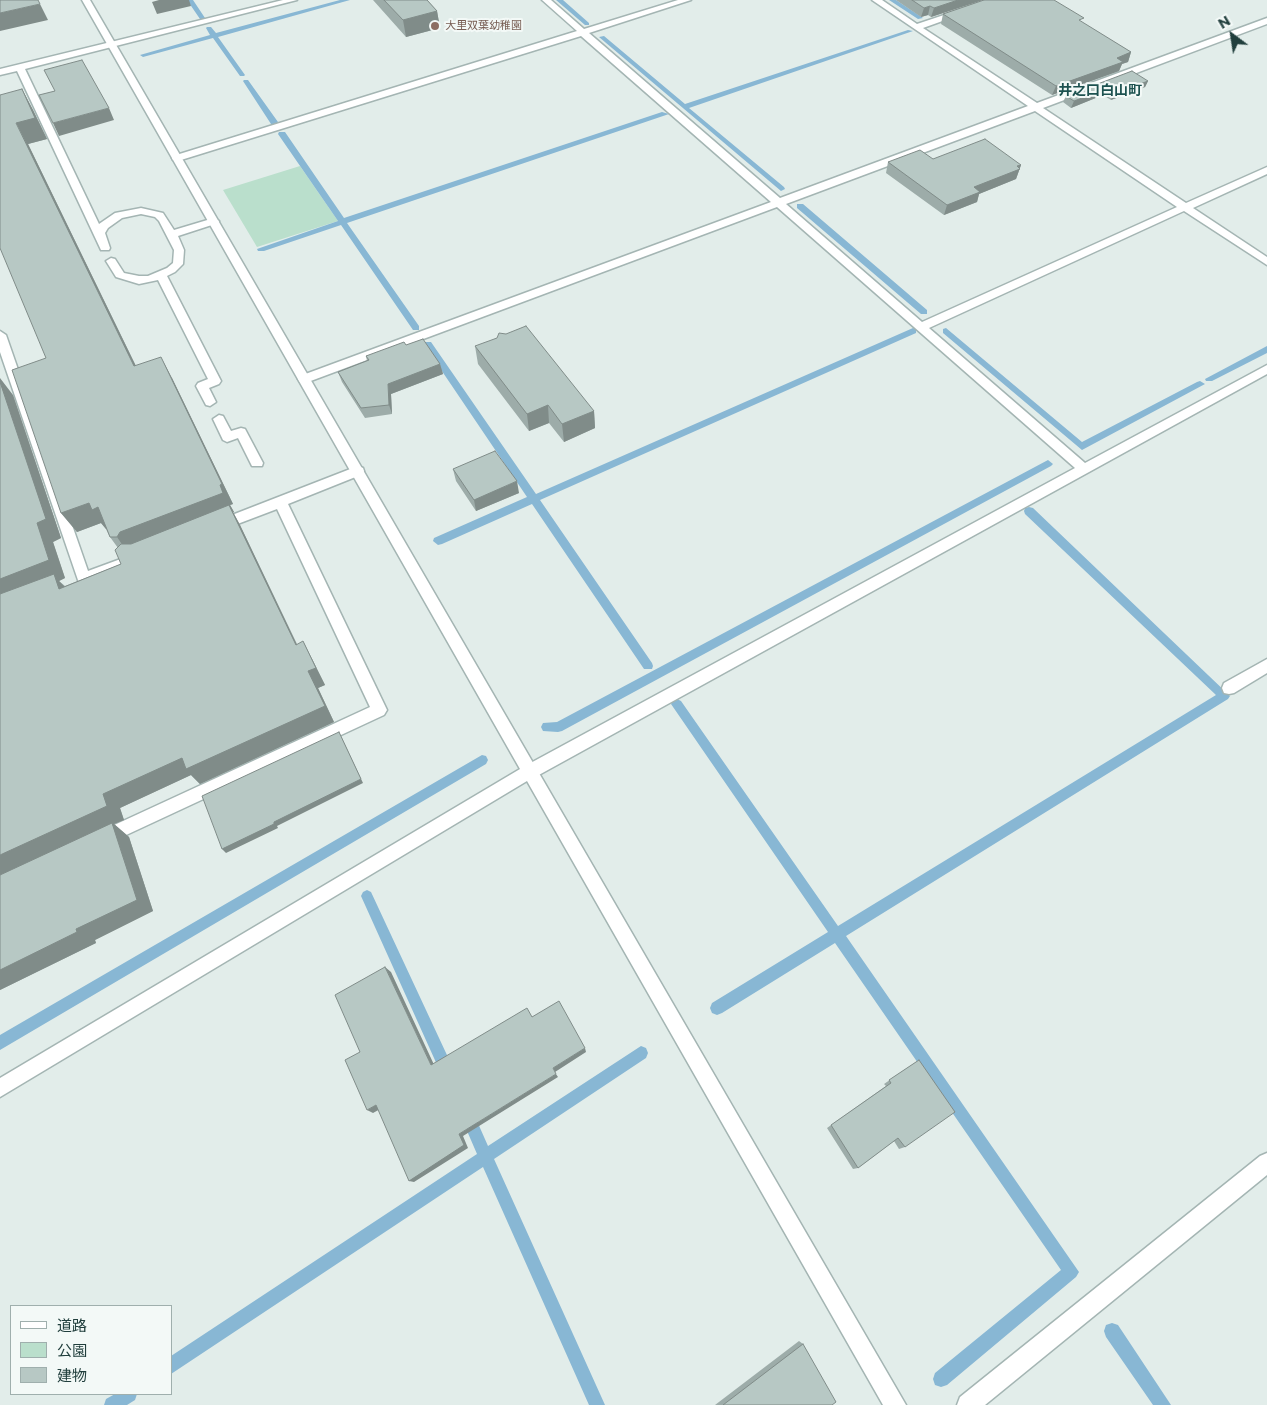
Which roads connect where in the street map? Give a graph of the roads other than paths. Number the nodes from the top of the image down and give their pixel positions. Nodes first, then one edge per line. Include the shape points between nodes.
1 (86, 0) edge
2 (293, 0) edge
3 (546, 0) edge
4 (687, 0) edge
5 (876, 0) edge
6 (997, 0) edge
7 (1267, 21) edge
8 (916, 27) junction
9 (584, 32) junction
10 (111, 44) junction
11 (20, 67) junction
12 (0, 72) edge
13 (1036, 107) junction
14 (177, 158) junction
15 (1267, 170) edge
16 (779, 202) junction
17 (1186, 207) junction
18 (214, 221) junction
19 (171, 235) junction
20 (111, 262) dead end
21 (1267, 262) edge
22 (162, 276) junction
23 (922, 327) junction
24 (0, 335) edge
25 (1267, 369) edge
26 (304, 379) junction
27 (210, 402) dead end
28 (218, 420) dead end
29 (257, 463) dead end
30 (1084, 469) junction
31 (358, 472) junction
32 (280, 502) junction
33 (210, 530) edge
34 (126, 562) edge
35 (84, 579) junction
36 (67, 586) edge
37 (1267, 665) edge
38 (1229, 688) dead end
39 (531, 771) junction
40 (90, 844) edge
41 (0, 1088) edge
42 (1267, 1163) edge
43 (895, 1405) edge
44 (968, 1405) edge

1 - 10 street
2 - 10 street
3 - 9 street
4 - 9 street
5 - 8 street
6 - 8 street
7 - 13 street
8 - 13 street
9 - 14 street
9 - 16 street
10 - 11 street
10 - 14 street
11 - 12 street
11 - 19 street via 103,244 100,233 104,226 130,212 159,215
13 - 16 street
13 - 17 street
14 - 18 street
15 - 17 street
16 - 23 street
16 - 26 street
17 - 21 street
17 - 23 street
18 - 19 street
18 - 26 street
19 - 22 street via 180,256 178,264
20 - 22 street via 120,275 128,279
22 - 27 street via 215,381 202,386
23 - 30 street
24 - 35 street
25 - 30 street
26 - 31 street
28 - 29 street via 227,437 241,432
30 - 39 street
31 - 32 street
31 - 39 street
32 - 33 street
32 - 40 street via 379,710
34 - 35 street
35 - 36 street
37 - 38 street
39 - 41 street
39 - 43 street
42 - 44 street

